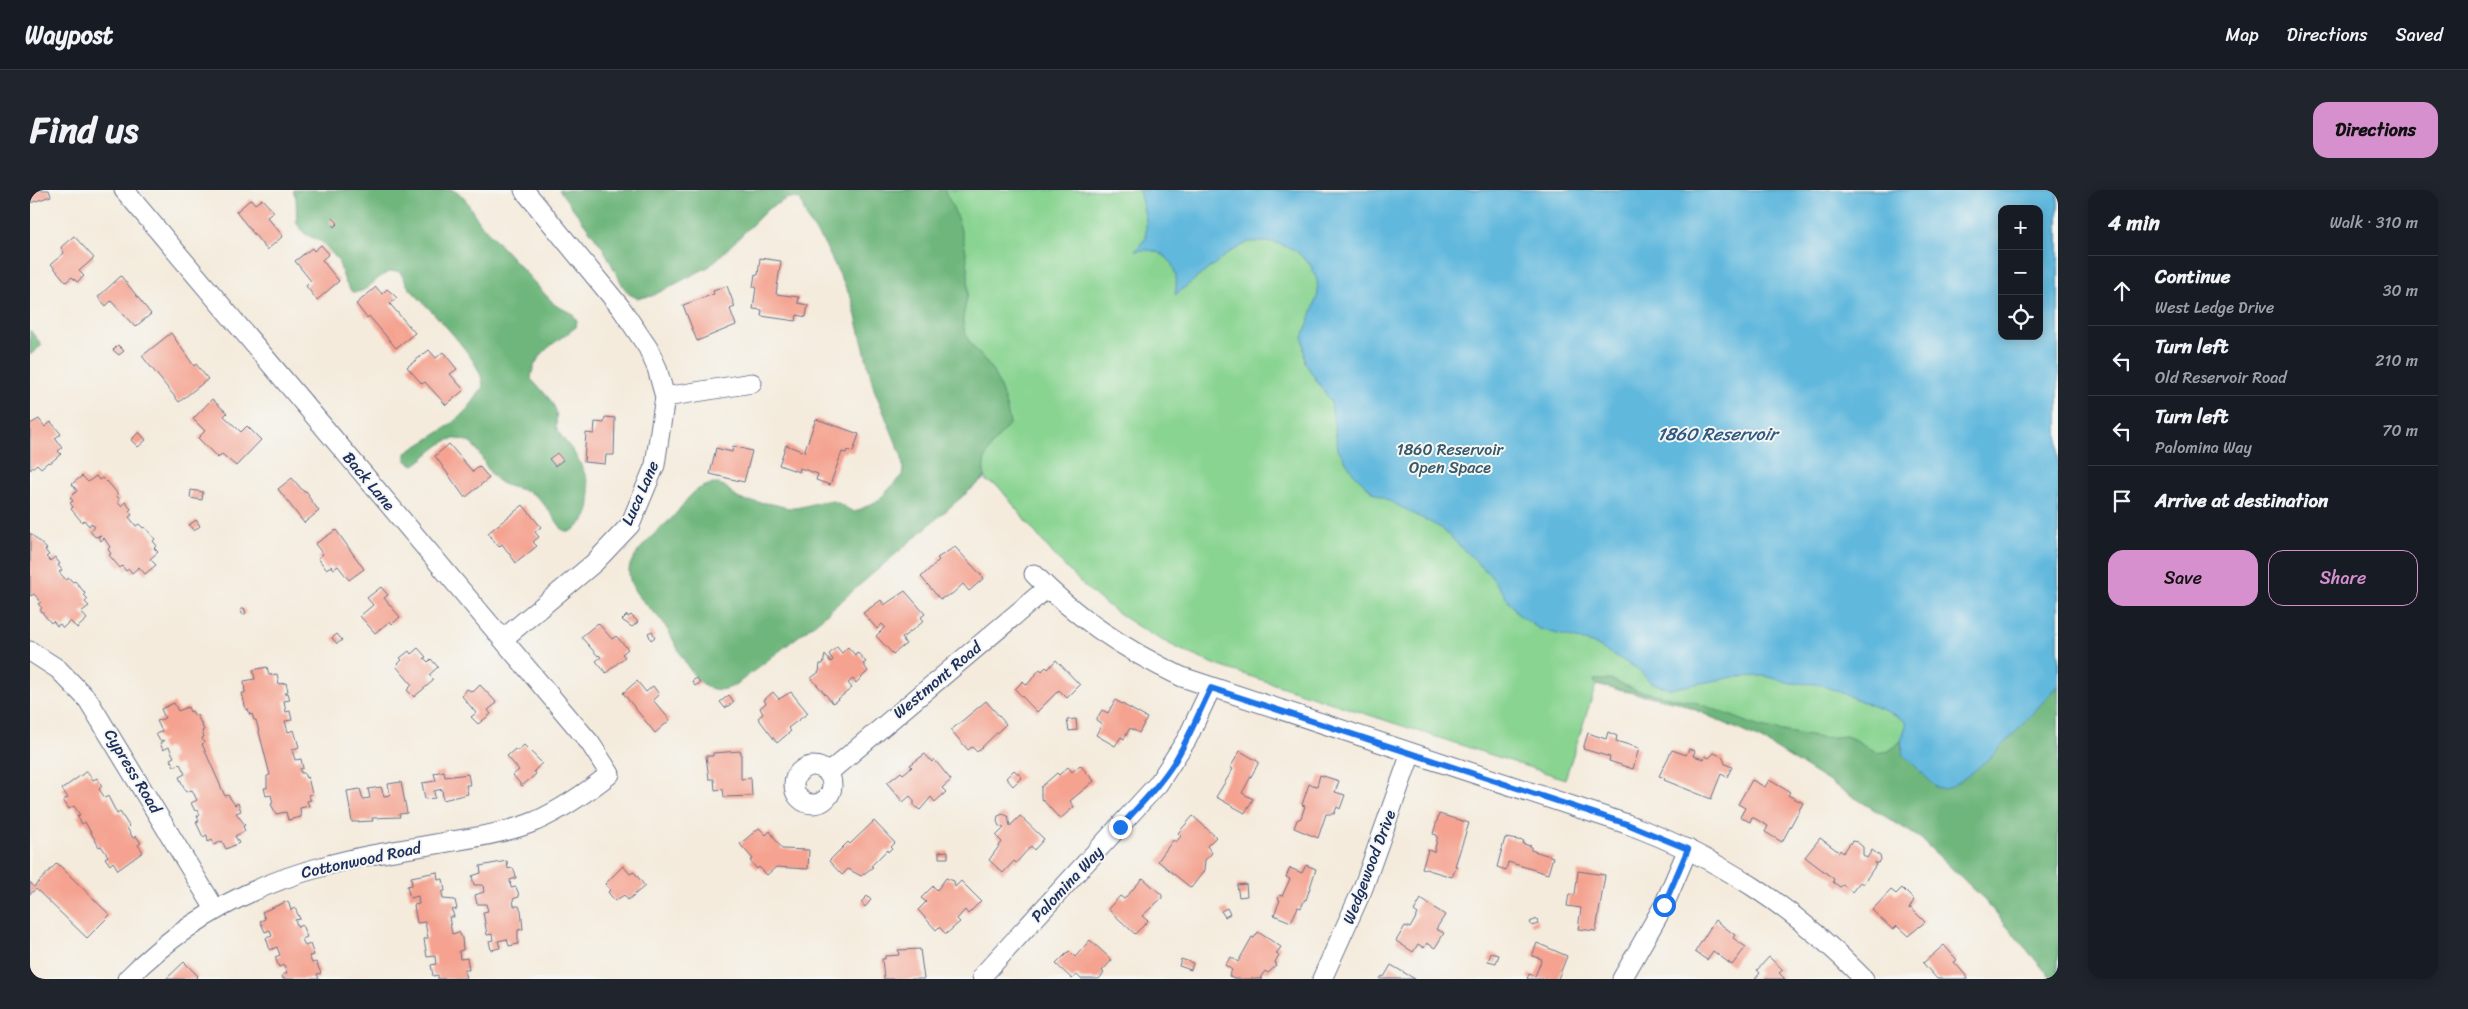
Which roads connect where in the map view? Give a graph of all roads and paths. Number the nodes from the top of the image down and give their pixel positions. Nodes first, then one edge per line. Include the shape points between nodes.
1 (124, 190) edge
2 (524, 190) edge
3 (752, 383) dead end
4 (666, 397) junction
5 (1034, 574) dead end
6 (1047, 588) junction
7 (503, 640) junction
8 (30, 651) edge
9 (1211, 688) junction
10 (1410, 753) junction
11 (828, 773) dead end
12 (610, 774) joint
13 (1688, 849) junction
14 (215, 909) junction
15 (982, 976) dead end
16 (127, 979) edge
17 (1322, 979) edge
18 (1622, 979) edge
19 (1864, 979) edge

1 - 7 street, Back Lane
2 - 4 street, Luca Lane via 621,308 648,348
3 - 4 street
4 - 7 street, Luca Lane via 655,465 630,525 594,563
5 - 6 street
6 - 9 street via 1126,649
6 - 11 street, Westmont Road
7 - 12 street, Back Lane via 590,743
8 - 14 street, Cypress Road via 58,669 88,700
9 - 10 street
9 - 15 street, Palomina Way via 1187,739 1158,784
10 - 13 street via 1627,824
10 - 17 street, Wedgewood Drive via 1360,895
12 - 14 street, Cottonwood Road via 554,812 519,827 322,866 266,885
13 - 18 street via 1664,905
13 - 19 street via 1766,894 1822,939
14 - 16 street, Cottonwood Road via 170,940

